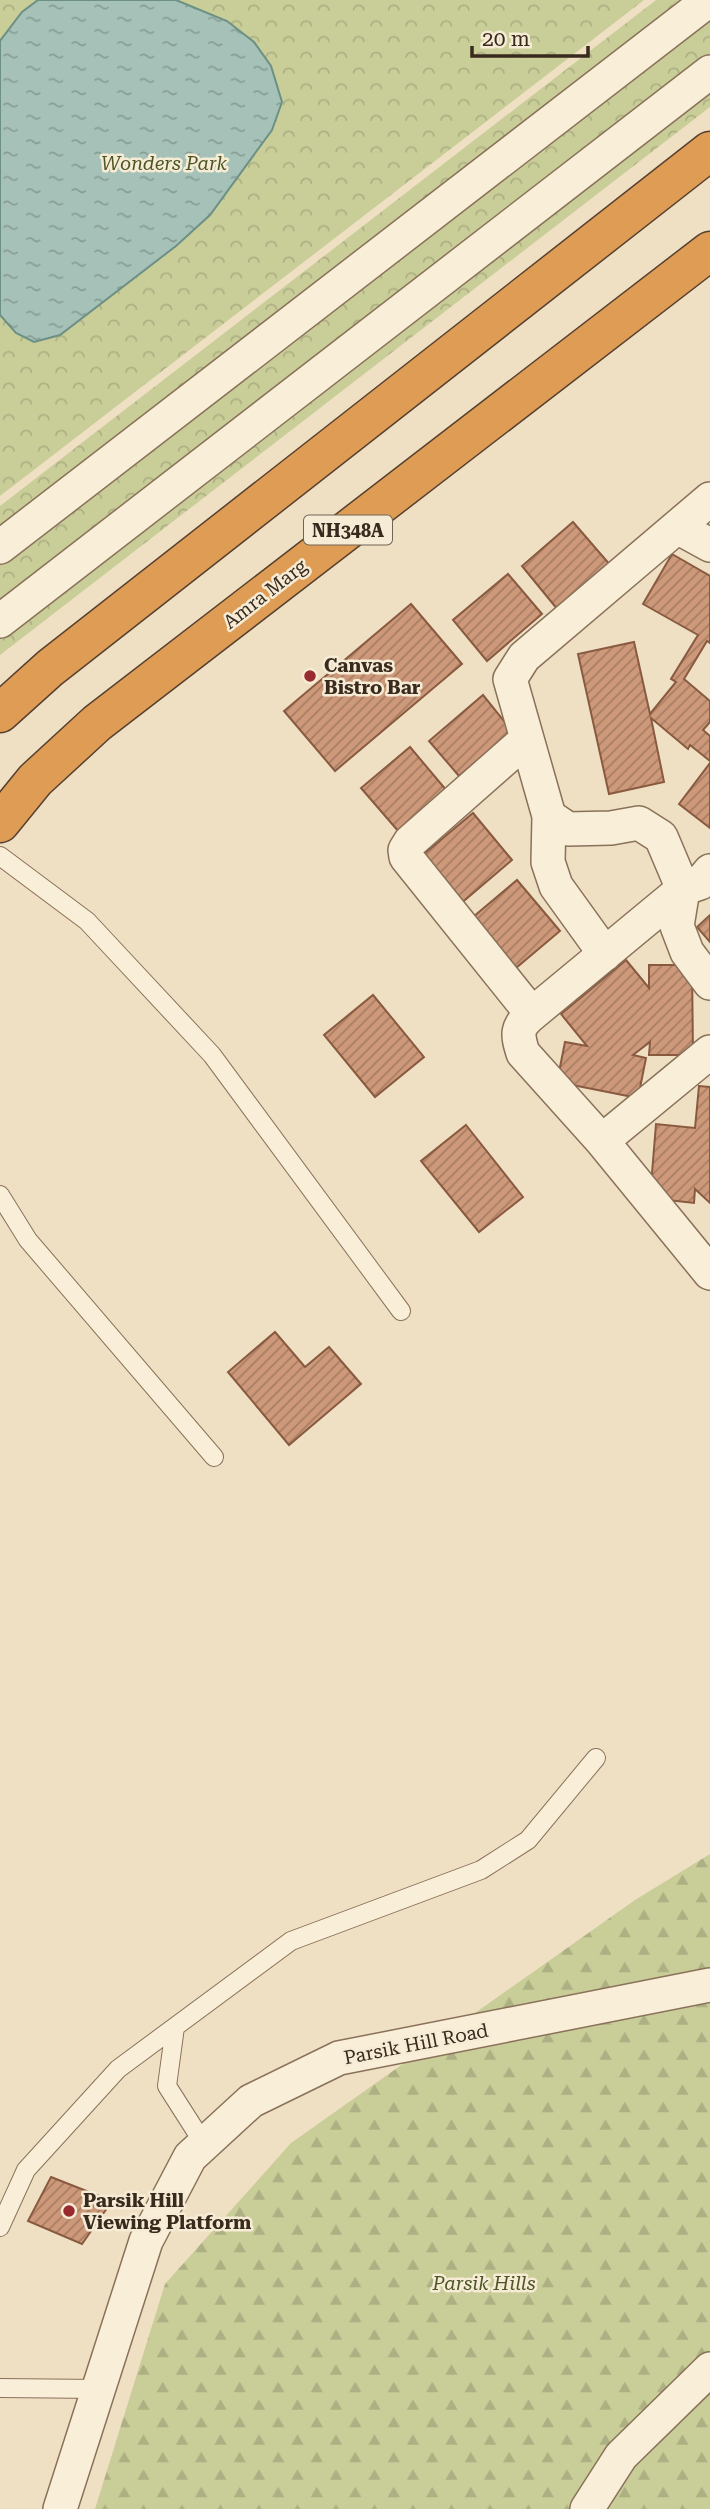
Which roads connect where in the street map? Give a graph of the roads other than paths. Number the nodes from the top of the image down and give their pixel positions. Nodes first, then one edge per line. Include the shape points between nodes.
1 (709, 0) edge
2 (710, 72) edge
3 (710, 151) edge
4 (710, 251) edge
5 (710, 499) edge
6 (679, 528) junction
7 (710, 545) edge
8 (0, 547) edge
9 (0, 621) edge
10 (0, 713) edge
11 (526, 740) junction
12 (549, 816) junction
13 (0, 823) edge
14 (0, 856) edge
15 (696, 880) edge
16 (605, 954) junction
17 (710, 983) edge
18 (532, 1014) junction
19 (710, 1052) edge
20 (602, 1141) junction
21 (0, 1195) edge
22 (710, 1273) edge
23 (401, 1311) dead end
24 (214, 1457) dead end
25 (596, 1758) dead end
26 (710, 1985) edge
27 (175, 2027) junction
28 (204, 2144) junction
29 (0, 2227) edge
30 (710, 2369) edge
31 (0, 2388) edge
32 (99, 2389) junction
33 (60, 2509) edge
34 (587, 2509) edge

1 - 8 street
2 - 9 street
3 - 10 highway via 50,667
4 - 13 highway, Amra Marg / NH348A via 97,723 35,780
5 - 6 street
6 - 7 street
6 - 11 street via 524,657 510,679
11 - 12 street
11 - 18 street via 405,850
12 - 15 street via 568,829 639,823 661,837
12 - 16 street via 548,862 556,886
14 - 23 lane via 87,921 212,1055
15 - 16 street
15 - 17 street via 677,926 687,952
16 - 18 street
18 - 20 street via 520,1024 517,1034 523,1053
19 - 20 street
20 - 22 street
21 - 24 lane via 28,1240
25 - 27 lane via 528,1840 481,1870 291,1941
26 - 28 street, Parsik Hill Road via 339,2058 251,2101
27 - 28 lane via 167,2086
27 - 29 lane via 118,2069 26,2170
28 - 32 street, Parsik Hill Road via 190,2157 146,2241
30 - 34 street via 621,2456
31 - 32 lane
32 - 33 street, Parsik Hill Road

